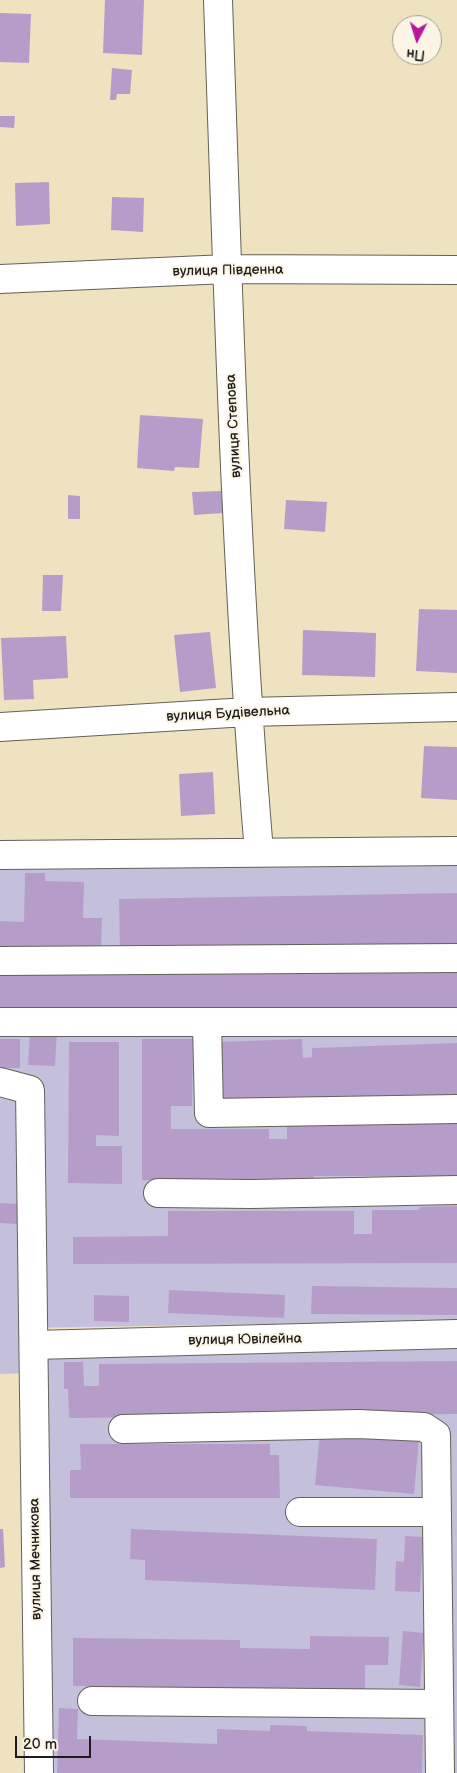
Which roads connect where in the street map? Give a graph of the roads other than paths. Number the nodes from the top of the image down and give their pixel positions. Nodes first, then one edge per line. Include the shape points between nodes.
1 (218, 0) edge
2 (227, 270) junction
3 (457, 270) edge
4 (0, 279) edge
5 (457, 707) edge
6 (247, 712) junction
7 (0, 727) edge
8 (457, 851) edge
9 (259, 852) junction
10 (0, 855) edge
11 (457, 958) edge
12 (0, 961) edge
13 (0, 1022) edge
14 (207, 1022) junction
15 (457, 1022) edge
16 (0, 1082) edge
17 (457, 1109) edge
18 (457, 1190) edge
19 (158, 1193) dead end
20 (457, 1334) edge
21 (34, 1345) junction
22 (123, 1429) dead end
23 (300, 1512) dead end
24 (436, 1512) junction
25 (92, 1701) dead end
26 (439, 1704) junction
27 (39, 1773) edge
28 (440, 1773) edge

1 - 2 street, вулиця Степова
2 - 3 street, вулиця Південна
2 - 4 street, вулиця Південна
2 - 6 street, вулиця Степова
5 - 6 street, вулиця Будівельна
6 - 7 street, вулиця Будівельна
6 - 9 street, вулиця Степова
8 - 9 street
9 - 10 street
11 - 12 street
13 - 14 street
14 - 15 street
14 - 17 street via 209,1113
16 - 21 street, вулиця Мечникова via 30,1090
18 - 19 street
20 - 21 street, вулиця Ювілейна
21 - 27 street, вулиця Мечникова
22 - 24 street via 358,1424 424,1427 436,1435
23 - 24 street
24 - 26 street
25 - 26 street
26 - 28 street

